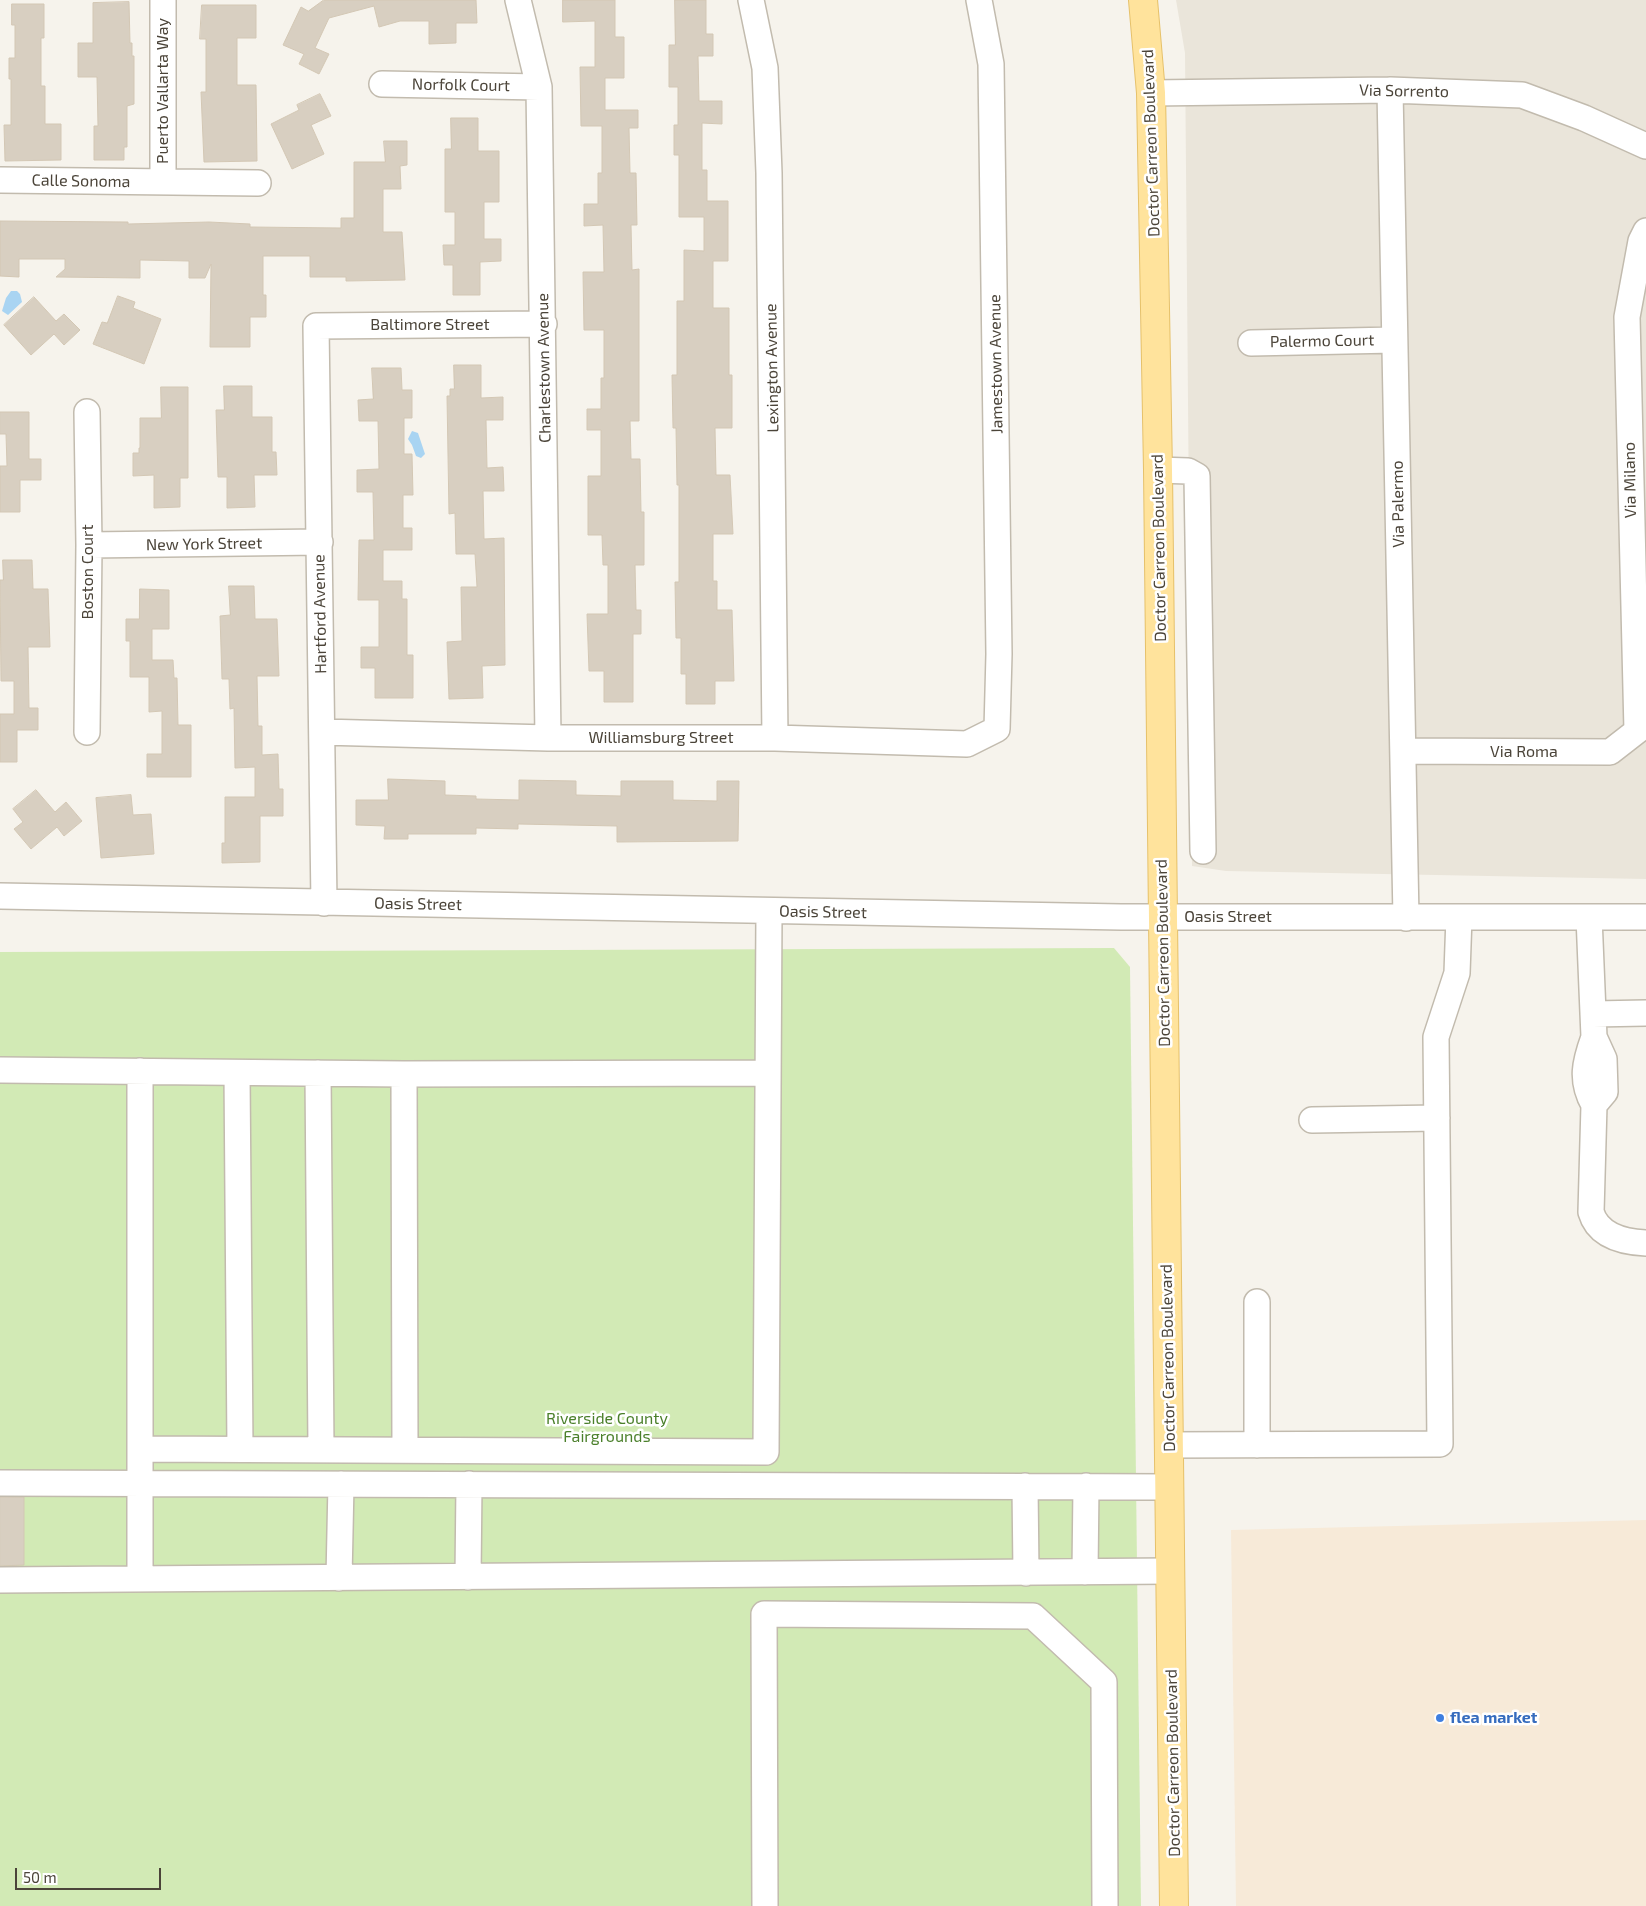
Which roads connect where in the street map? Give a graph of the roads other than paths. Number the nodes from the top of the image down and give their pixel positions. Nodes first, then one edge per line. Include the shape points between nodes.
1 (163, 0) edge
2 (518, 0) edge
3 (751, 0) edge
4 (979, 0) edge
5 (1143, 0) edge
6 (382, 84) dead end
7 (539, 87) junction
8 (1390, 90) junction
9 (1151, 93) junction
10 (1646, 146) edge
11 (0, 180) edge
12 (163, 182) junction
13 (258, 183) dead end
14 (1646, 231) edge
15 (544, 324) junction
16 (316, 326) joint
17 (1394, 340) junction
18 (1251, 343) dead end
19 (87, 412) dead end
20 (1158, 470) junction
21 (320, 542) junction
22 (89, 546) junction
23 (997, 729) joint
24 (1637, 731) joint
25 (87, 732) dead end
26 (322, 732) junction
27 (548, 738) junction
28 (775, 738) junction
29 (1404, 751) junction
30 (1203, 851) dead end
31 (0, 896) edge
32 (324, 903) junction
33 (769, 911) junction
34 (1162, 917) junction
35 (1459, 917) junction
36 (1589, 917) junction
37 (1646, 917) edge
38 (1406, 918) junction
39 (1646, 1013) edge
40 (1594, 1025) junction
41 (0, 1070) edge
42 (140, 1071) junction
43 (237, 1073) junction
44 (318, 1073) junction
45 (768, 1073) junction
46 (404, 1074) junction
47 (1436, 1118) junction
48 (1312, 1120) dead end
49 (1646, 1243) edge
50 (1257, 1302) dead end
51 (1169, 1445) junction
52 (1257, 1445) junction
53 (141, 1449) junction
54 (240, 1449) junction
55 (321, 1450) junction
56 (405, 1450) junction
57 (0, 1483) edge
58 (141, 1483) junction
59 (341, 1484) junction
60 (470, 1484) junction
61 (1025, 1486) junction
62 (1086, 1486) junction
63 (1169, 1487) junction
64 (1085, 1572) junction
65 (1170, 1572) junction
66 (1026, 1573) junction
67 (468, 1577) junction
68 (339, 1578) junction
69 (140, 1579) junction
70 (0, 1580) edge
71 (765, 1906) edge
72 (1105, 1906) edge
73 (1174, 1906) edge

1 - 12 street, Puerto Vallarta Way
2 - 7 street, Charlestown Avenue
3 - 28 street, Lexington Avenue via 765,68 769,164
4 - 23 street, Jamestown Avenue via 991,64 999,644
5 - 9 main road, Doctor Carreon Boulevard
6 - 7 street, Norfolk Court
7 - 15 street, Charlestown Avenue
8 - 9 street, Via Sorrento
8 - 10 street, Via Sorrento via 1522,95
8 - 17 street, Via Palermo
9 - 20 main road, Doctor Carreon Boulevard
11 - 12 street, Calle Sonoma
12 - 13 street, Calle Sonoma
14 - 24 street, Via Milano via 1641,241 1627,317
15 - 16 street, Baltimore Street
15 - 27 street, Charlestown Avenue
16 - 21 street, Hartford Avenue
17 - 18 street, Palermo Court
17 - 29 street, Via Palermo
19 - 22 street, Boston Court
20 - 30 street via 1188,471 1197,476
20 - 34 main road, Doctor Carreon Boulevard
21 - 22 street, New York Street
21 - 26 street, Hartford Avenue
22 - 25 street, Boston Court
23 - 28 street, Williamsburg Street via 967,744
24 - 29 street, Via Roma via 1610,752
26 - 27 street, Williamsburg Street
26 - 32 street, Hartford Avenue
27 - 28 street, Williamsburg Street
29 - 38 street, Via Palermo
31 - 32 street, Oasis Street
32 - 33 street, Oasis Street
33 - 34 street, Oasis Street
33 - 45 street
34 - 38 street, Oasis Street
34 - 51 main road, Doctor Carreon Boulevard
35 - 36 street, Oasis Street
35 - 38 street, Oasis Street
35 - 47 street via 1457,974 1436,1037
36 - 37 street, Oasis Street
36 - 40 street
39 - 40 street
40 - 49 street via 1586,1060 1586,1091 1594,1105 1592,1217 1616,1238
41 - 42 street
42 - 43 street
42 - 53 street
43 - 44 street
43 - 54 street
44 - 46 street
44 - 55 street
45 - 46 street
45 - 56 street via 766,1452
46 - 56 street
47 - 48 street
47 - 52 street via 1440,1444
50 - 52 street
51 - 52 street
51 - 63 main road, Doctor Carreon Boulevard
53 - 54 street
53 - 58 street
54 - 55 street
55 - 56 street
57 - 58 street
58 - 59 street
58 - 69 street
59 - 60 street
59 - 68 street
60 - 61 street
60 - 67 street
61 - 62 street
61 - 66 street
62 - 63 street
62 - 64 street
63 - 65 main road, Doctor Carreon Boulevard
64 - 65 street
64 - 66 street
65 - 73 main road, Doctor Carreon Boulevard
66 - 67 street
67 - 68 street
68 - 69 street
69 - 70 street
71 - 72 street via 764,1614 1033,1616 1104,1682

